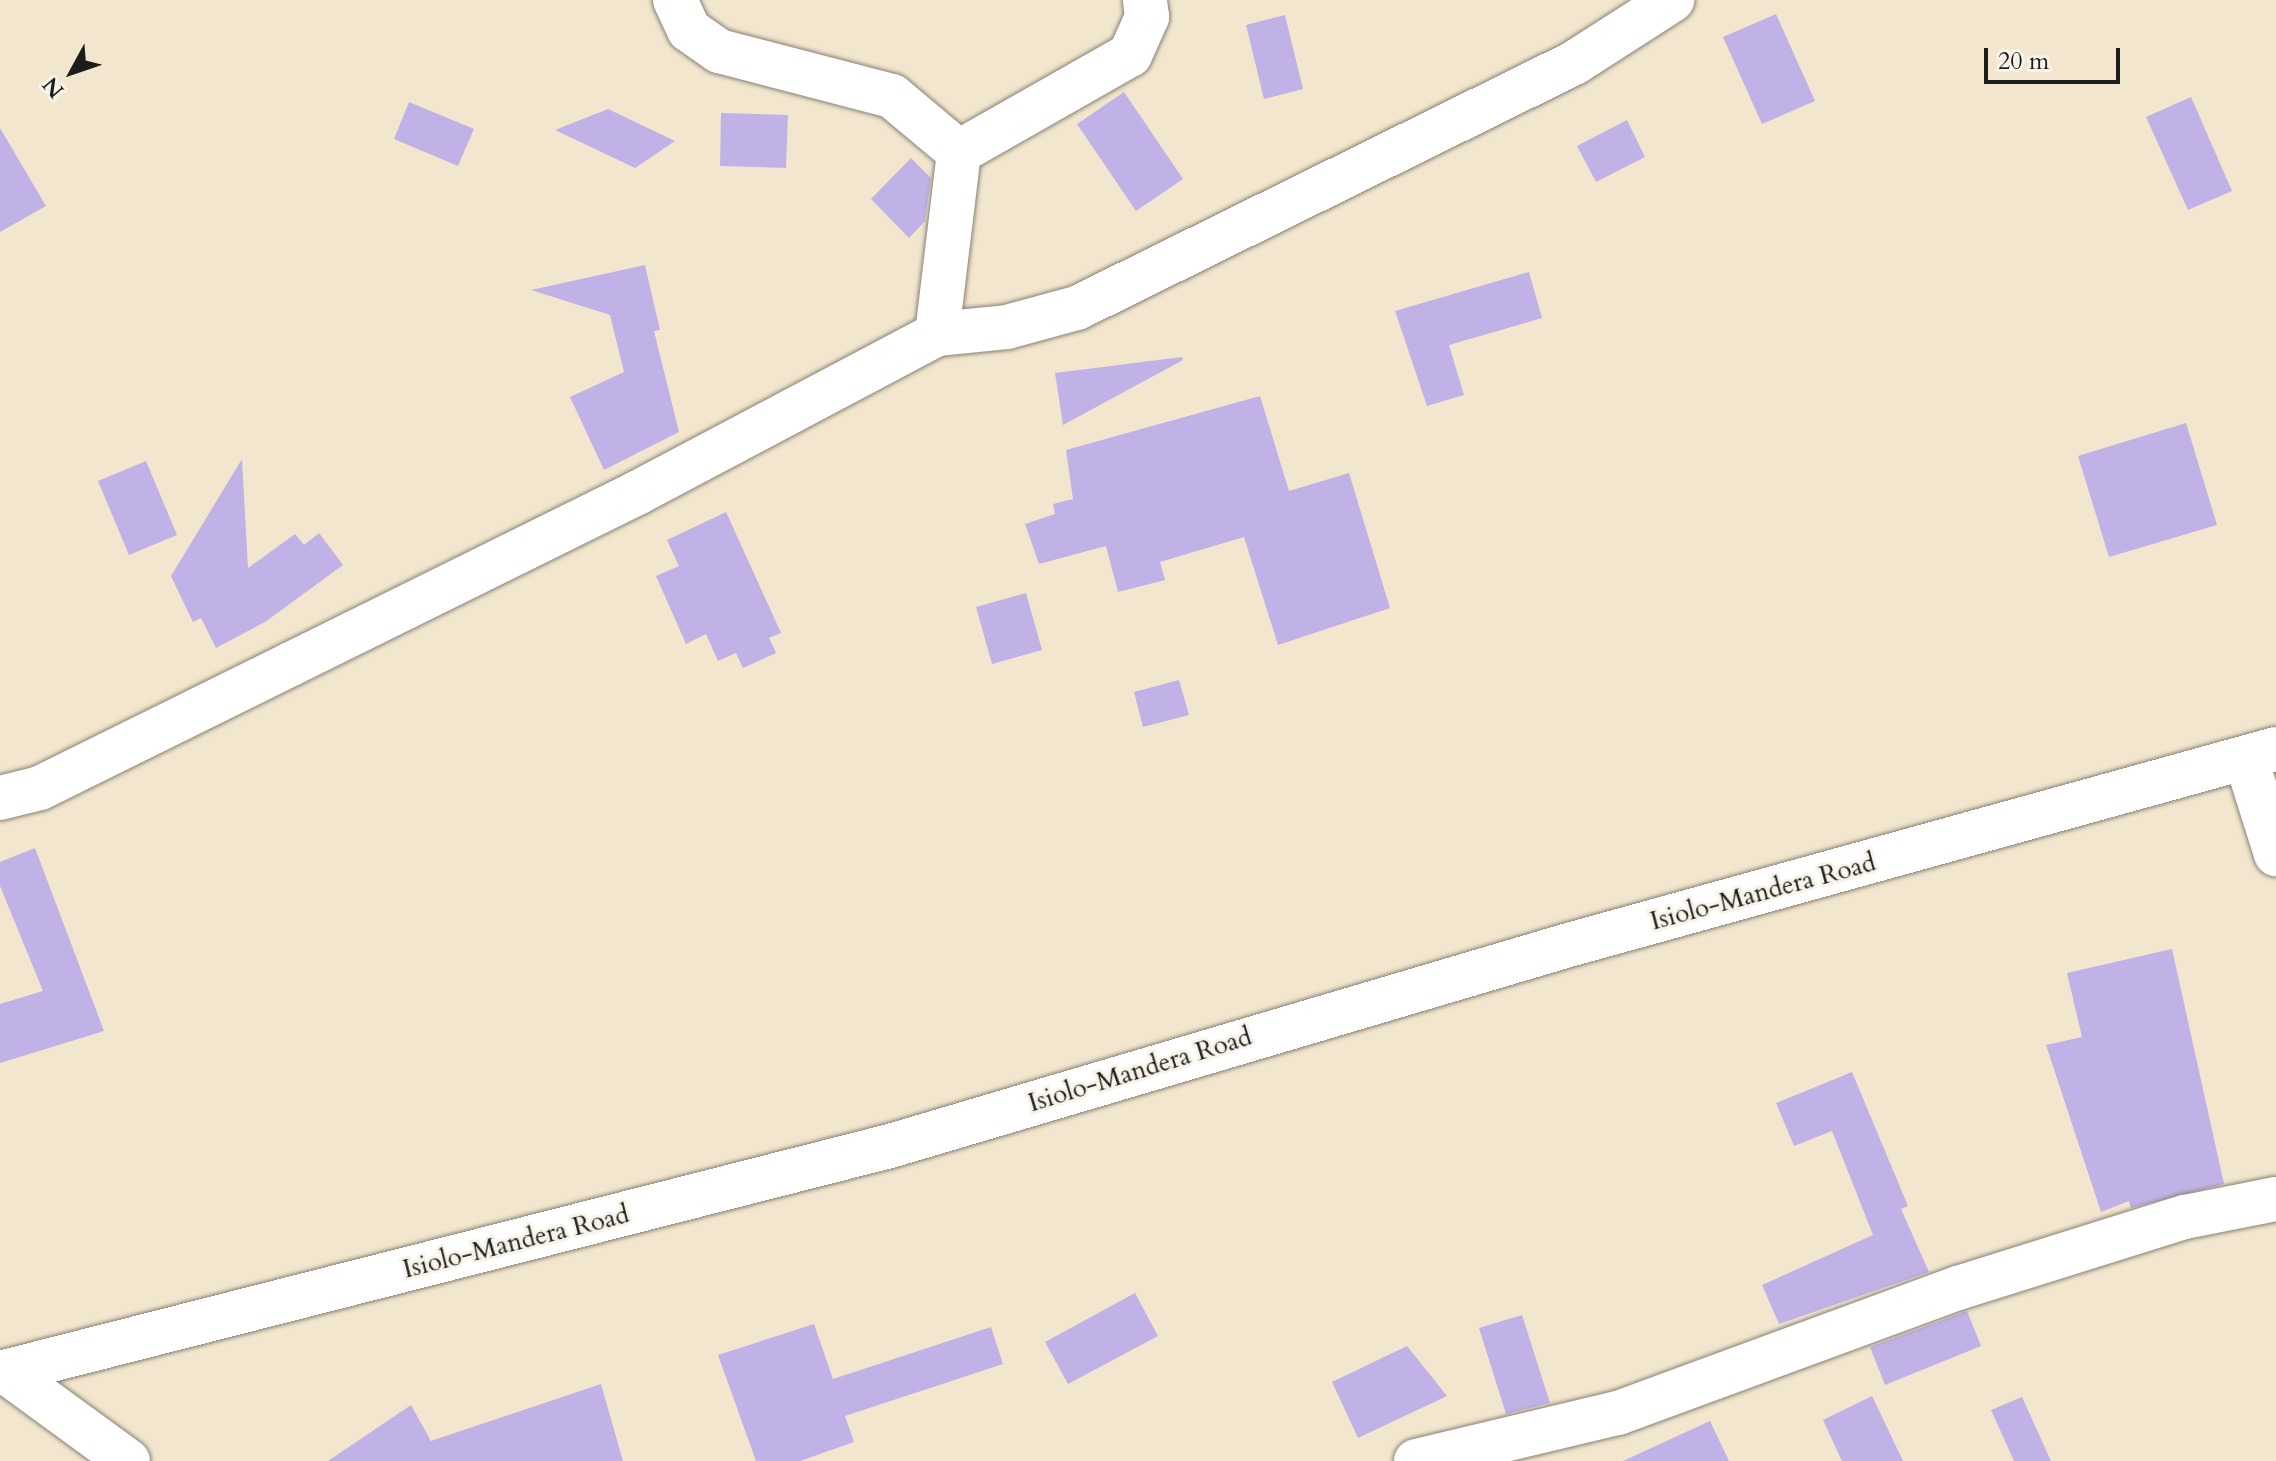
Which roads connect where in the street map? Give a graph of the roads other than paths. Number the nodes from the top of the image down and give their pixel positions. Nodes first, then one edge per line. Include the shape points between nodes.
1 (675, 0) edge
2 (1145, 0) edge
3 (1672, 0) edge
4 (959, 152) junction
5 (937, 334) junction
6 (2261, 754) edge
7 (0, 798) edge
8 (2276, 854) edge
9 (2276, 1199) edge
10 (3, 1373) edge
11 (128, 1461) edge
12 (1416, 1461) edge

1 - 4 main road via 689,30 719,51 892,96
2 - 4 main road via 1147,17 1130,55
3 - 5 main road via 1574,63 1077,308 1007,327
4 - 5 main road
5 - 7 main road via 637,493 40,788
6 - 8 main road
6 - 10 main road, Isiolo-Mandera Road via 1565,946 890,1146
9 - 12 main road via 2185,1217 1958,1288 1618,1413
10 - 11 main road

